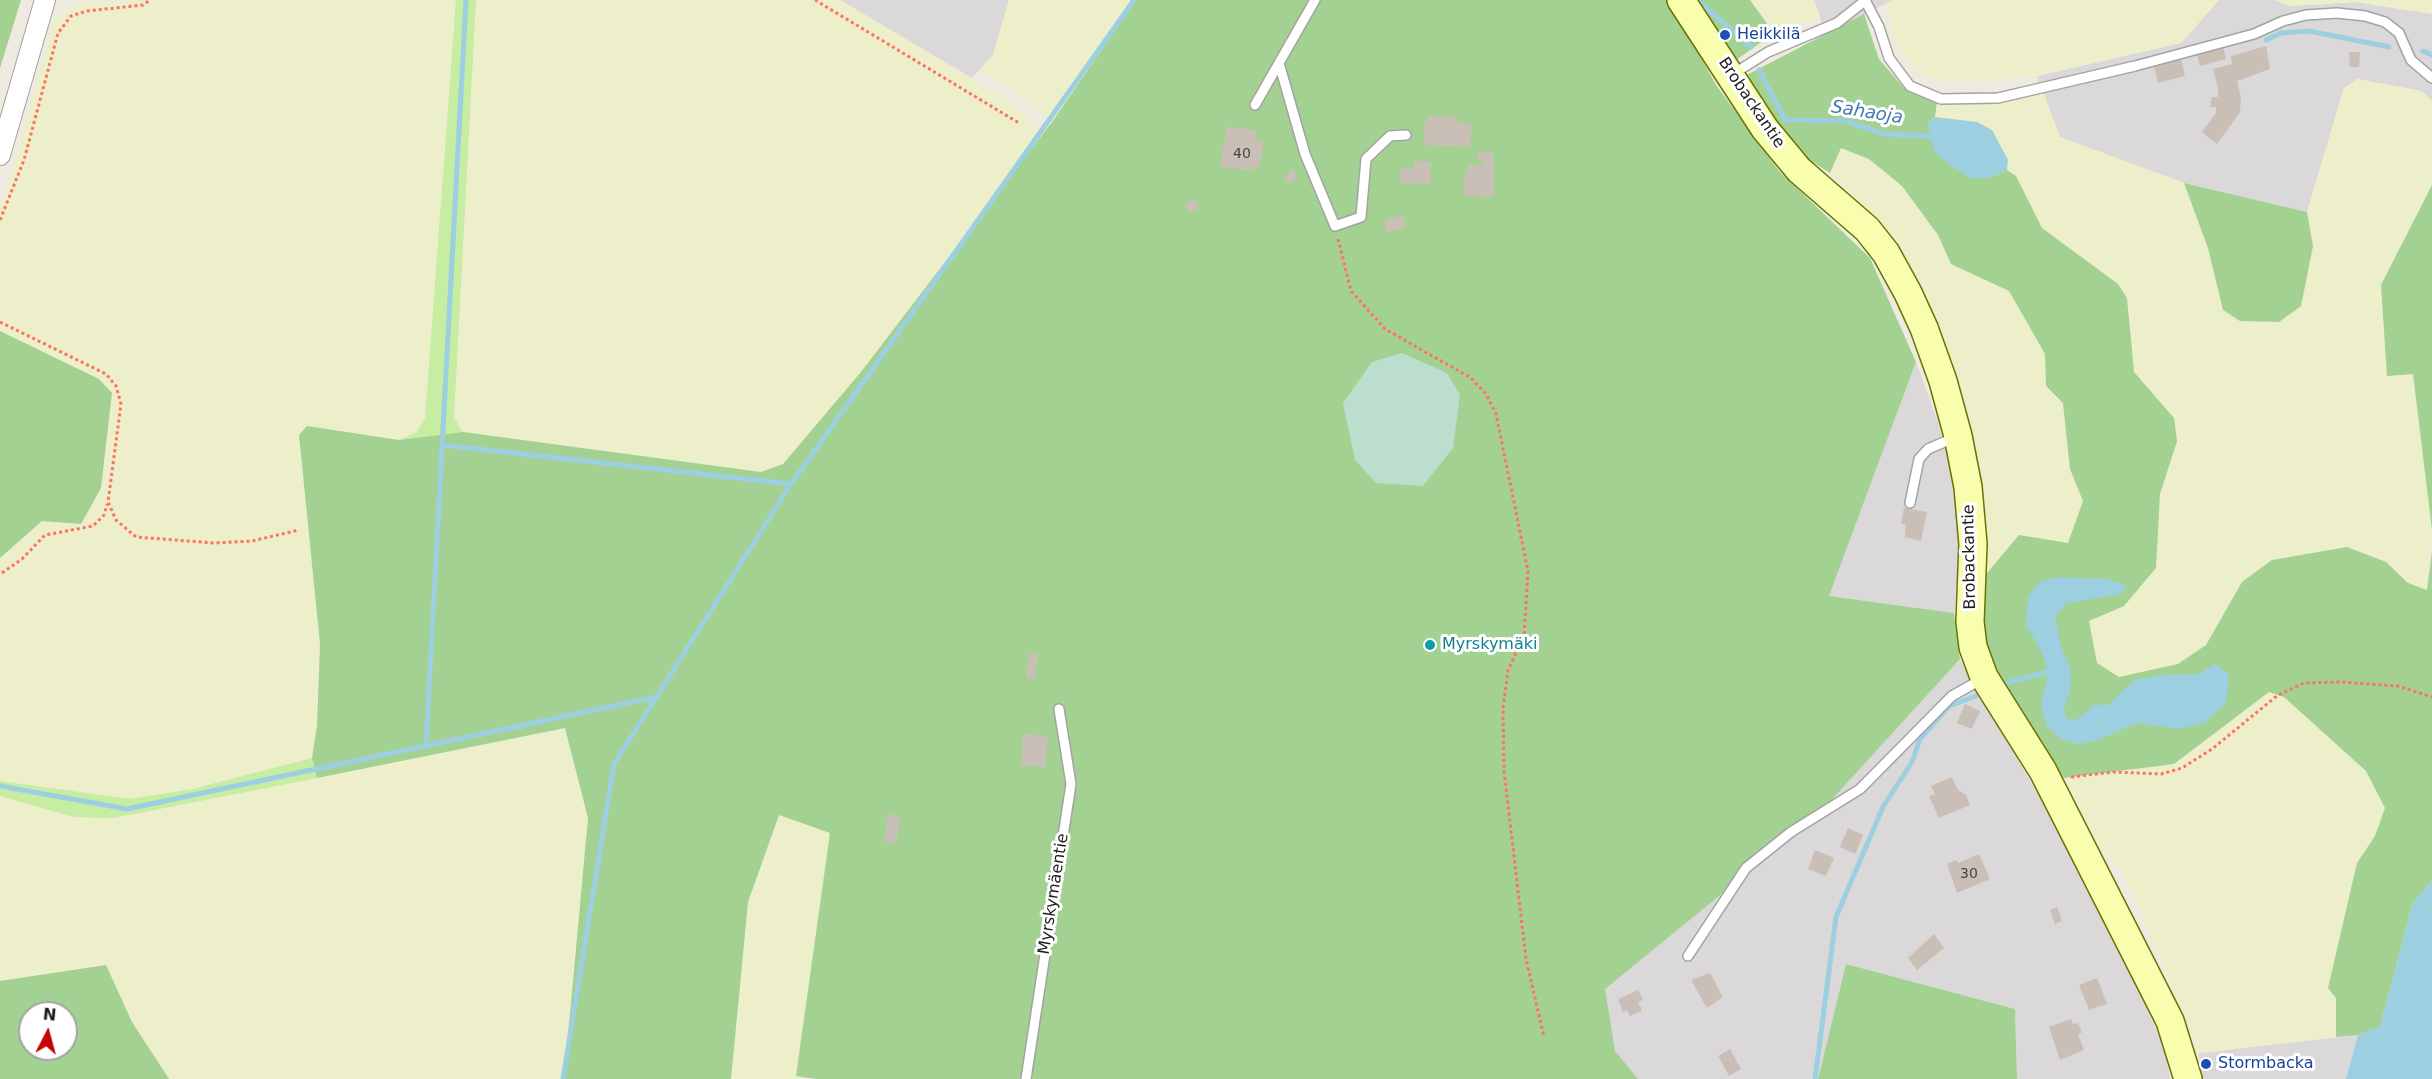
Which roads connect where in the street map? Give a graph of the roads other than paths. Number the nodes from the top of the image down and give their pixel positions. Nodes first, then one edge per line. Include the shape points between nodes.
1 (45, 0) edge
2 (1315, 0) edge
3 (1681, 0) edge
4 (1866, 1) edge
5 (1279, 63) junction
6 (1731, 76) junction
7 (2432, 78) edge
8 (1256, 105) dead end
9 (1406, 135) dead end
10 (0, 155) edge
11 (1958, 436) junction
12 (1910, 503) dead end
13 (1984, 677) junction
14 (1059, 709) dead end
15 (1688, 956) dead end
16 (1026, 1079) edge
17 (2188, 1079) edge

1 - 10 street
2 - 5 lane
3 - 6 street, Brobackantie
4 - 6 lane via 1837,23 1768,52
4 - 7 lane via 1889,58 1910,86 1941,99 1998,98 2254,34 2306,15 2337,13 2365,15 2385,22 2399,33 2411,60
5 - 8 lane
5 - 9 lane via 1305,154 1335,226 1361,217 1366,159 1390,136
6 - 11 street, Brobackantie via 1765,129 1799,170 1846,209 1886,253 1924,328
11 - 12 lane via 1928,449 1919,459
11 - 13 street, Brobackantie via 1973,544 1972,647
13 - 15 lane via 1952,696 1860,789 1791,832 1746,868
13 - 17 street, Brobackantie via 2049,782 2170,1021
14 - 16 lane, Myrskymäentie via 1071,784

